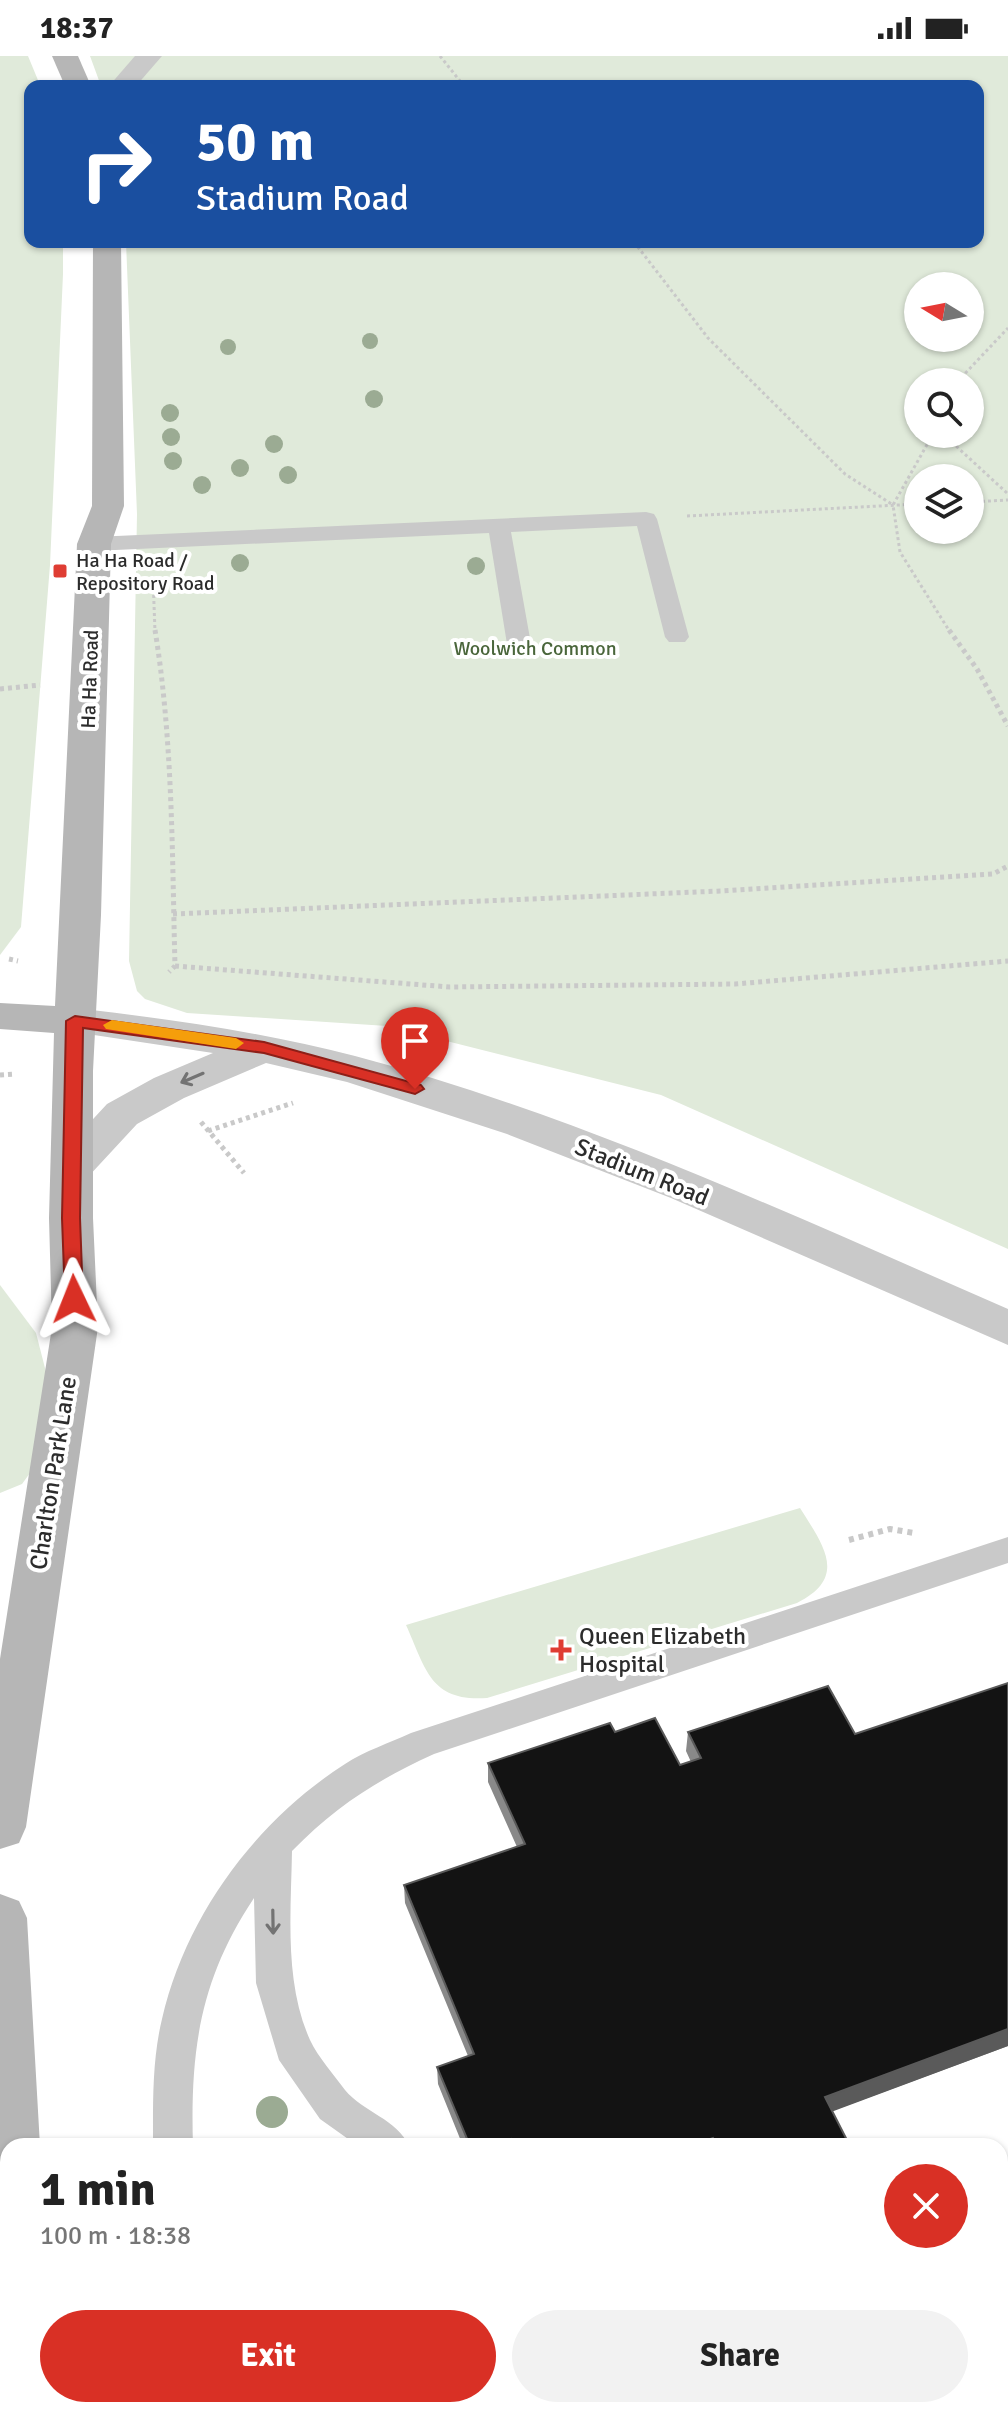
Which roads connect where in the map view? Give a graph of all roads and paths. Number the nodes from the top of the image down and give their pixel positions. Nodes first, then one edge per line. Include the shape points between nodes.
1 (65, 56) edge
2 (149, 56) edge
3 (440, 56) edge
4 (75, 80) edge
5 (127, 80) edge
6 (459, 80) edge
7 (107, 248) edge
8 (639, 248) edge
9 (1008, 328) edge
10 (970, 368) edge
11 (925, 448) edge
12 (957, 448) edge
13 (1008, 497) edge
14 (984, 500) edge
15 (893, 505) junction
16 (904, 505) edge
17 (646, 519) junction
18 (499, 526) junction
19 (152, 541) junction
20 (94, 544) junction
21 (677, 637) dead end
22 (519, 644) dead end
23 (53, 684) dead end
24 (0, 689) edge
25 (1008, 726) edge
26 (1008, 866) edge
27 (173, 914) junction
28 (9, 959) dead end
29 (18, 961) dead end
30 (1008, 961) edge
31 (175, 966) junction
32 (169, 972) dead end
33 (0, 1016) edge
34 (75, 1021) junction
35 (264, 1048) junction
36 (15, 1074) dead end
37 (0, 1075) edge
38 (296, 1102) dead end
39 (200, 1121) dead end
40 (208, 1131) junction
41 (72, 1168) junction
42 (244, 1173) dead end
43 (1008, 1328) edge
44 (924, 1532) dead end
45 (849, 1540) dead end
46 (1008, 1550) edge
47 (0, 1827) edge
48 (274, 1844) junction
49 (0, 1918) edge
50 (11, 2138) edge
51 (173, 2138) edge
52 (378, 2138) edge

1 - 4 street
2 - 5 street
3 - 6 path
7 - 20 street, Ha Ha Road via 108,506
8 - 15 path via 708,338 845,474
9 - 10 path
11 - 15 path
12 - 13 path
13 - 14 path
15 - 16 path
15 - 17 path
15 - 25 path via 900,552
17 - 18 lane
17 - 21 lane
18 - 19 lane
18 - 22 lane
19 - 20 lane
19 - 27 path via 150,596 162,676
20 - 34 street, Ha Ha Road
23 - 24 path
26 - 27 path via 993,874 721,891
27 - 31 path
28 - 29 path
30 - 31 path via 735,984 450,987
31 - 32 path
33 - 34 street
34 - 35 street, Stadium Road
34 - 41 street, Charlton Park Lane
35 -> 41 street via 122,1114
35 - 43 street, Stadium Road via 355,1070 504,1117 654,1175
36 - 37 path
38 - 40 path
39 - 40 path
40 - 42 path
41 - 47 street, Charlton Park Lane via 75,1327
44 - 45 path via 890,1529
46 - 48 lane via 423,1743 359,1774
48 - 51 lane via 229,1905 181,2016 172,2087
48 -> 52 lane via 275,1983 293,2048 334,2106
49 - 50 street

